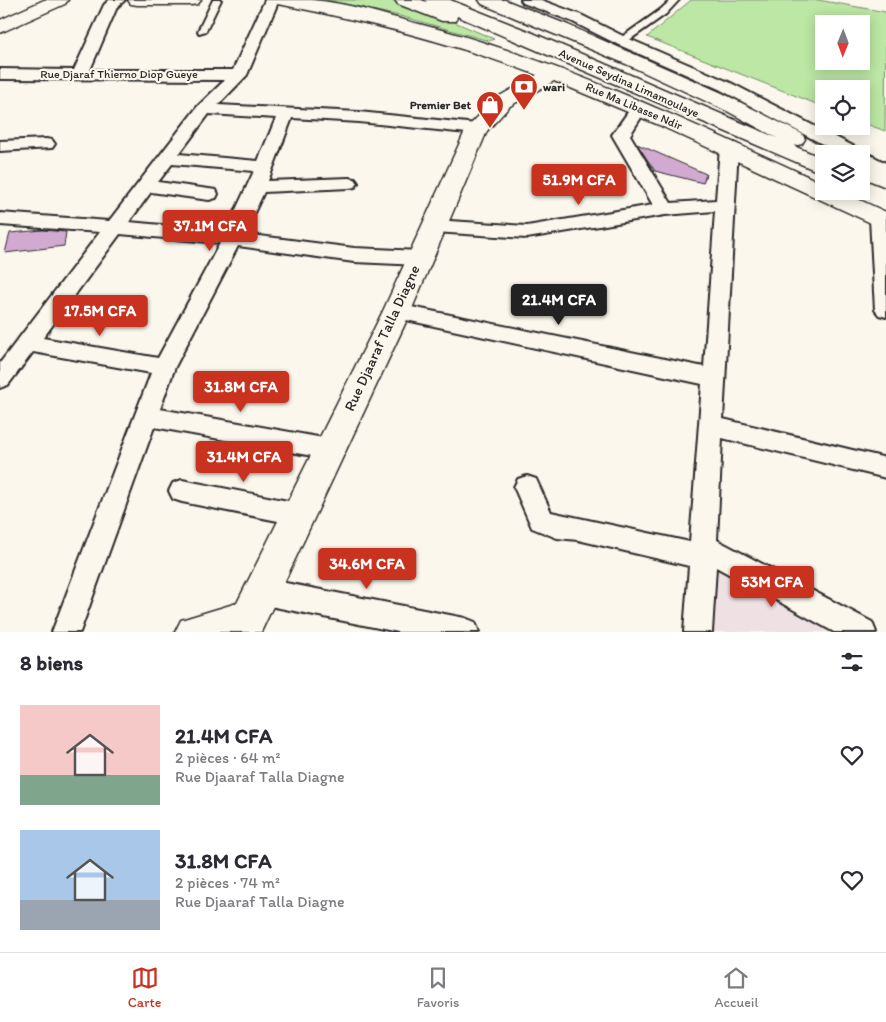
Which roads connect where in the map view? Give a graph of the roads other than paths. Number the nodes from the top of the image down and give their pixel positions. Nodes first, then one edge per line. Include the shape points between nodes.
1 (59, 0) edge
2 (118, 0) edge
3 (137, 0) edge
4 (192, 0) edge
5 (217, 0) edge
6 (272, 0) edge
7 (284, 0) edge
8 (404, 0) edge
9 (434, 0) edge
10 (462, 0) edge
11 (488, 0) edge
12 (528, 0) edge
13 (675, 0) edge
14 (0, 27) edge
15 (202, 32) dead end
16 (622, 41) junction
17 (554, 73) junction
18 (0, 74) edge
19 (80, 74) junction
20 (239, 74) junction
21 (639, 108) junction
22 (204, 109) junction
23 (286, 112) junction
24 (477, 129) junction
25 (46, 144) dead end
26 (838, 145) edge
27 (0, 146) edge
28 (729, 147) junction
29 (795, 148) junction
30 (815, 152) edge
31 (167, 158) junction
32 (815, 161) edge
33 (870, 162) edge
34 (886, 170) edge
35 (870, 172) edge
36 (261, 177) junction
37 (886, 180) edge
38 (350, 183) dead end
39 (146, 186) junction
40 (870, 188) edge
41 (209, 194) dead end
42 (886, 195) edge
43 (725, 205) junction
44 (665, 209) junction
45 (0, 219) edge
46 (883, 221) edge
47 (116, 226) junction
48 (434, 226) junction
49 (230, 237) junction
50 (420, 258) junction
51 (397, 310) junction
52 (886, 310) edge
53 (29, 343) junction
54 (164, 367) junction
55 (714, 378) junction
56 (0, 379) edge
57 (146, 416) junction
58 (711, 426) junction
59 (329, 449) junction
60 (886, 468) edge
61 (527, 487) dead end
62 (182, 491) dead end
63 (298, 514) junction
64 (703, 551) junction
65 (250, 613) edge
66 (66, 632) edge
67 (194, 632) edge
68 (466, 632) edge
69 (698, 632) edge
70 (862, 632) edge

1 - 14 main road
2 - 19 street via 112,4
3 - 4 main road
5 - 15 lane
6 - 20 street
7 - 17 main road, Rue Ma Libasse Ndir via 419,29 467,42
8 - 29 main road via 494,35 696,123
9 - 29 main road, Avenue Seydina Limamoulaye
10 - 29 main road, Avenue Seydina Limamoulaye
11 - 29 main road via 754,115
12 - 16 street via 576,18
13 - 16 lane
16 - 26 street via 725,86
17 - 21 main road, Rue Ma Libasse Ndir
17 - 24 main road, Rue Djaaraf Talla Diagne via 503,102
18 - 19 street, Rue Djaraf Thierno Diop Gueye
19 - 20 street, Rue Djaraf Thierno Diop Gueye
20 - 22 street
21 - 28 main road, Rue Ma Libasse Ndir
21 - 44 street via 621,135
22 - 23 street
22 - 31 street
23 - 24 street
23 - 36 street
24 - 48 main road, Rue Djaaraf Talla Diagne
25 - 27 street
28 - 43 street
28 - 46 main road, Rue Ma Libasse Ndir
29 - 30 main road, Avenue Seydina Limamoulaye
29 - 32 main road, Avenue Seydina Limamoulaye
31 - 36 street
31 - 39 street
33 - 34 street
35 - 37 main road
36 - 38 street
36 - 49 street
39 - 41 street
39 - 47 street
40 - 42 main road
43 - 44 street
43 - 55 street
44 - 48 street via 527,232
45 - 47 street
46 - 52 street
47 - 49 street
47 - 53 street
48 - 50 main road, Rue Djaaraf Talla Diagne
49 - 50 street via 354,255
49 - 54 street via 220,263
50 - 51 main road, Rue Djaaraf Talla Diagne
51 - 55 street
51 - 59 main road, Rue Djaaraf Talla Diagne
53 - 54 street
53 - 56 street
54 - 57 street
55 - 58 street
57 - 59 street
57 - 66 street
58 - 60 street
58 - 64 street
59 - 63 main road, Rue Djaaraf Talla Diagne
61 - 64 street via 542,520 556,527
62 - 63 street
63 - 65 main road, Rue Djaaraf Talla Diagne
64 - 69 street
64 - 70 street
65 - 67 main road
65 - 68 street

